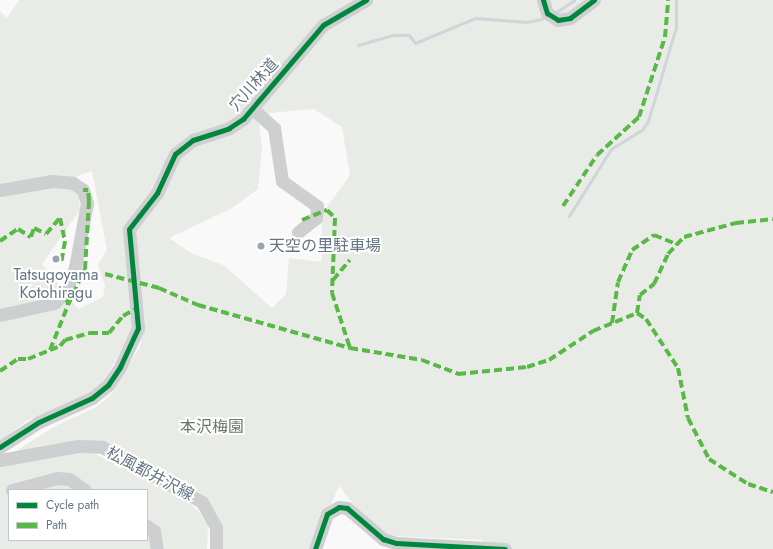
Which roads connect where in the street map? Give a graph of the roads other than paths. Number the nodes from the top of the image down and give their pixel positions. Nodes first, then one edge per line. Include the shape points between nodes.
1 (366, 0) edge
2 (543, 0) edge
3 (594, 0) edge
4 (252, 109) junction
5 (0, 190) edge
6 (298, 232) dead end
7 (0, 316) edge
8 (0, 447) edge
9 (0, 460) edge
10 (16, 489) edge
11 (84, 489) edge
12 (148, 527) edge
13 (157, 549) edge
14 (216, 549) edge
15 (315, 549) edge
16 (504, 549) edge

1 - 4 street, 穴川林道 via 323,25
2 - 3 street via 547,13 558,20 570,18
4 - 6 street via 274,128 282,181 317,206 316,218
4 - 8 street, 穴川林道 via 229,128 200,137 179,148 157,193 129,229 128,243 138,328 120,367 108,385 92,398 39,422
5 - 7 street via 52,181 73,183 83,190 87,203 75,266 66,292 54,303
9 - 14 street, 松風都井沢線 via 78,446 102,447 202,502 216,527
10 - 11 street via 58,478 69,479
12 - 13 street via 154,531
15 - 16 street via 327,514 339,507 347,508 383,539 396,543

